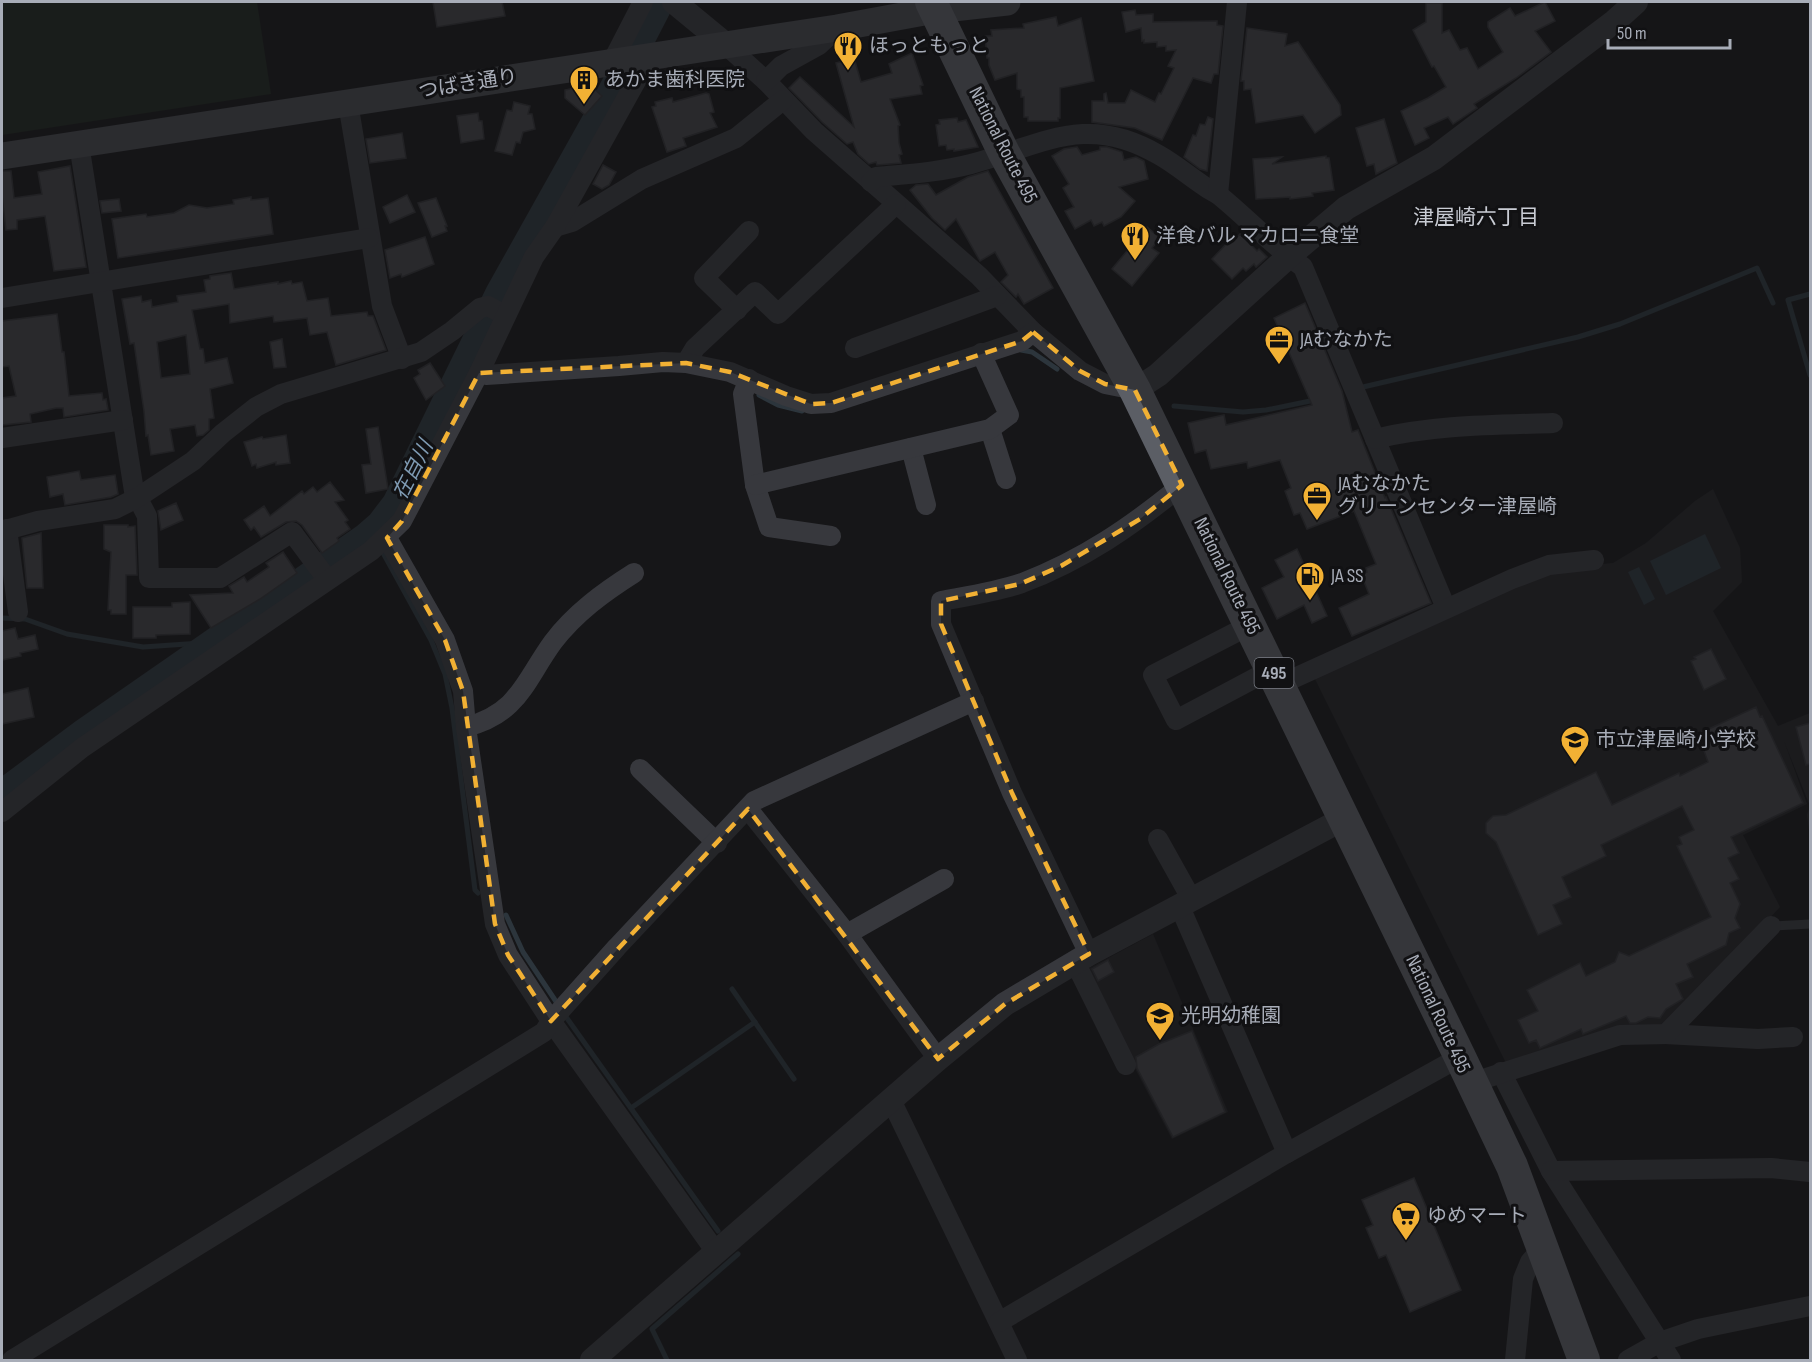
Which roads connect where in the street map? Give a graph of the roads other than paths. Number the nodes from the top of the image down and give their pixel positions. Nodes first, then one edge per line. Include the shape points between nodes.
1 (643, 2) edge
2 (674, 2) edge
3 (1007, 2) edge
4 (1237, 2) edge
5 (1636, 2) edge
6 (933, 6) edge
7 (837, 28) junction
8 (725, 44) junction
9 (630, 59) junction
10 (766, 81) junction
11 (783, 100) junction
12 (348, 103) junction
13 (79, 144) junction
14 (1004, 153) junction
15 (2, 156) edge
16 (871, 182) junction
17 (1218, 194) junction
18 (896, 204) junction
19 (555, 227) junction
20 (749, 231) dead end
21 (369, 238) junction
22 (1288, 257) junction
23 (102, 281) junction
24 (997, 296) junction
25 (2, 298) edge
26 (496, 310) junction
27 (737, 310) junction
28 (1033, 332) junction
29 (855, 348) dead end
30 (981, 353) junction
31 (402, 359) junction
32 (686, 363) junction
33 (478, 373) junction
34 (749, 380) junction
35 (1136, 390) junction
36 (123, 420) junction
37 (1552, 423) dead end
38 (990, 429) junction
39 (2, 438) edge
40 (1375, 439) junction
41 (911, 448) junction
42 (1006, 479) dead end
43 (755, 485) junction
44 (1182, 485) junction
45 (137, 498) junction
46 (926, 505) dead end
47 (4, 530) edge
48 (831, 536) dead end
49 (387, 538) junction
50 (1594, 560) dead end
51 (634, 573) dead end
52 (327, 579) junction
53 (1446, 608) junction
54 (18, 612) dead end
55 (1250, 625) junction
56 (1276, 677) junction
57 (974, 701) junction
58 (466, 727) junction
59 (640, 769) dead end
60 (748, 809) junction
61 (2, 812) edge
62 (1345, 818) junction
63 (1158, 839) dead end
64 (717, 843) junction
65 (944, 879) dead end
66 (1186, 903) junction
67 (1810, 924) edge
68 (1771, 926) joint
69 (847, 934) junction
70 (1082, 958) junction
71 (551, 1021) junction
72 (1666, 1034) junction
73 (1793, 1037) dead end
74 (938, 1059) junction
75 (1126, 1065) dead end
76 (1465, 1070) junction
77 (1501, 1072) junction
78 (891, 1100) junction
79 (1287, 1153) junction
80 (1551, 1171) junction
81 (1810, 1172) edge
82 (1542, 1248) junction
83 (716, 1252) junction
84 (1810, 1306) edge
85 (999, 1322) junction
86 (1660, 1342) junction
87 (12, 1360) edge
88 (592, 1360) edge
89 (1017, 1360) edge
90 (1515, 1360) edge
91 (1584, 1360) edge
92 (1628, 1360) edge
93 (1671, 1360) edge

1 - 9 street
2 - 8 street
3 - 6 main road, つばき通り
4 - 17 street
5 - 22 street via 1434,158 1346,208
6 - 7 main road, つばき通り
6 - 14 highway, National Route 495 / 495
7 - 8 main road, つばき通り
7 - 10 street via 819,45 781,66
8 - 9 main road, つばき通り
8 - 10 street
9 - 12 main road, つばき通り
9 - 19 street
10 - 11 street
11 - 16 street
11 - 19 street via 736,138 642,179 572,222
12 - 13 main road, つばき通り
12 - 21 street
13 - 15 main road, つばき通り
13 - 23 street
14 - 16 street via 940,171 876,177
14 - 17 street via 1052,138 1108,135 1161,155
14 - 35 highway, National Route 495 / 495
16 - 18 street
17 - 22 street
18 - 24 street
18 - 27 street via 778,314 755,292
19 - 26 street
20 - 27 street via 704,278
21 - 23 street
21 - 31 street via 382,306
22 - 35 street via 1158,375
22 - 40 street via 1303,267
23 - 25 street
23 - 36 street
24 - 28 street
24 - 29 street
26 - 31 street via 480,308 452,332
26 - 33 street
27 - 32 street via 695,348
28 - 30 street via 1022,340
28 - 35 street via 1080,371 1105,384
30 - 34 street via 831,403 811,404
30 - 38 street via 1009,415
31 - 45 street via 281,394 256,407 193,461
32 - 33 street
32 - 34 street
33 - 49 street via 402,521
34 - 43 street via 743,394
35 - 44 highway, National Route 495 / 495
36 - 39 street
36 - 45 street
37 - 40 street via 1474,426
38 - 41 street
38 - 42 street
40 - 53 street
41 - 43 street
41 - 46 street
43 - 48 street via 769,527
44 - 55 highway, National Route 495 / 495
44 - 57 street via 1102,545 1061,566 1020,584 941,601 941,624
45 - 47 street via 115,509
45 - 52 street via 147,516 149,578 220,578 292,532
47 - 54 street
49 - 52 street
49 - 58 street via 445,640 463,691
50 - 53 street via 1549,565
51 - 58 street via 585,607 554,642 510,705 485,722
52 - 61 street via 82,748
53 - 56 street
55 - 56 highway, National Route 495 / 495
55 - 56 street via 1153,675 1176,720
56 - 62 highway, National Route 495 / 495
57 - 60 street via 779,789 754,801
57 - 70 street
58 - 71 street via 495,924 508,955
59 - 64 street
60 - 64 street
60 - 69 street
62 - 66 street
62 - 76 highway, National Route 495 / 495
63 - 66 street
64 - 71 street
65 - 69 street
66 - 70 street
66 - 79 street
67 - 68 lane
68 - 72 street
69 - 74 street
70 - 74 street via 1005,1004
70 - 75 street
71 - 83 street
71 - 87 street via 544,1032
72 - 73 street
72 - 77 street via 1620,1035
74 - 78 street
76 - 77 street
76 - 79 street
76 - 82 highway, National Route 495 / 495 via 1512,1166
77 - 80 street
78 - 83 street
78 - 85 street
79 - 85 street
80 - 81 street via 1771,1168
80 - 86 street
82 - 90 street via 1530,1262 1523,1280
82 - 91 highway, National Route 495 / 495
83 - 88 street
84 - 86 street via 1698,1329
85 - 89 street
86 - 92 street
86 - 93 street

